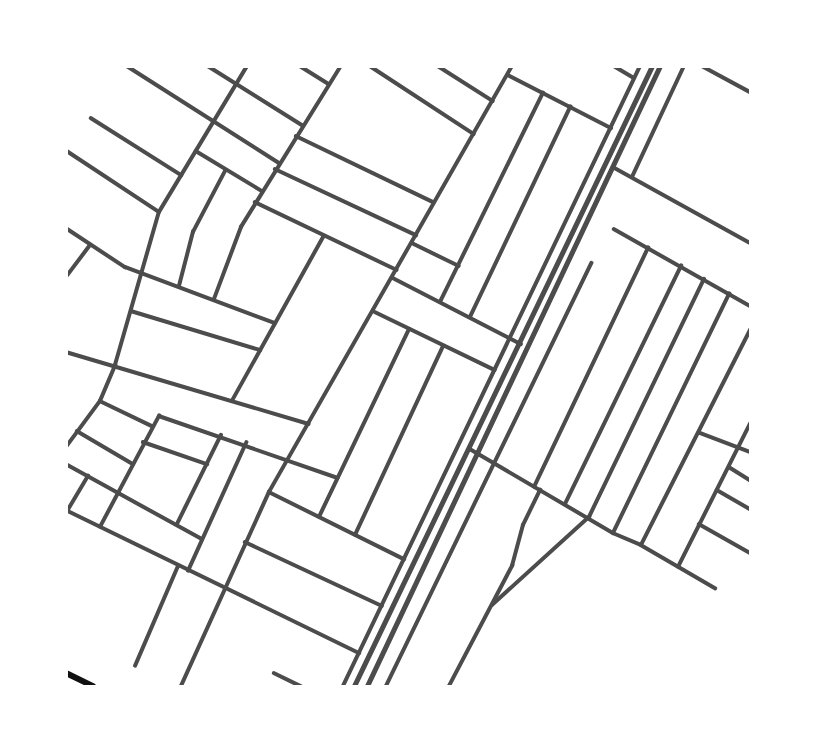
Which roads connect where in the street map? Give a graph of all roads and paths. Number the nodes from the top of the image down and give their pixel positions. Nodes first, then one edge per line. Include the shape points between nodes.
1 (127, 66) edge
2 (208, 66) edge
3 (247, 66) edge
4 (300, 66) edge
5 (341, 66) edge
6 (370, 66) edge
7 (438, 66) edge
8 (512, 66) edge
9 (614, 66) edge
10 (640, 66) edge
11 (652, 66) edge
12 (660, 66) edge
13 (684, 66) edge
14 (702, 66) edge
15 (508, 75) junction
16 (634, 78) junction
17 (236, 84) junction
18 (329, 84) junction
19 (751, 92) edge
20 (543, 93) junction
21 (494, 102) junction
22 (570, 107) junction
23 (91, 118) dead end
24 (214, 121) junction
25 (302, 125) junction
26 (611, 128) junction
27 (474, 134) junction
28 (296, 135) junction
29 (67, 151) edge
30 (195, 151) junction
31 (279, 163) junction
32 (613, 167) junction
33 (275, 169) junction
34 (225, 171) junction
35 (181, 175) junction
36 (632, 177) junction
37 (262, 191) junction
38 (256, 202) junction
39 (434, 202) junction
40 (159, 212) junction
41 (66, 228) edge
42 (614, 229) dead end
43 (416, 235) junction
44 (323, 237) junction
45 (412, 243) junction
46 (751, 243) edge
47 (90, 245) junction
48 (648, 248) junction
49 (591, 263) dead end
50 (459, 266) junction
51 (681, 266) junction
52 (397, 270) junction
53 (143, 272) junction
54 (66, 277) edge
55 (393, 278) junction
56 (704, 279) junction
57 (179, 286) junction
58 (729, 294) junction
59 (214, 299) junction
60 (440, 302) junction
61 (751, 306) edge
62 (131, 311) junction
63 (375, 312) junction
64 (470, 317) junction
65 (275, 323) junction
66 (409, 329) junction
67 (751, 330) edge
68 (511, 338) junction
69 (521, 344) junction
70 (443, 346) junction
71 (260, 350) junction
72 (66, 352) edge
73 (115, 365) junction
74 (495, 370) junction
75 (233, 399) junction
76 (100, 401) junction
77 (309, 424) junction
78 (751, 424) edge
79 (152, 426) junction
80 (77, 431) junction
81 (699, 433) junction
82 (221, 435) junction
83 (143, 442) junction
84 (246, 443) junction
85 (66, 447) edge
86 (739, 448) junction
87 (472, 450) junction
88 (751, 452) edge
89 (289, 457) junction
90 (492, 462) junction
91 (66, 464) edge
92 (133, 464) junction
93 (207, 464) junction
94 (729, 467) junction
95 (88, 476) junction
96 (338, 478) junction
97 (751, 480) edge
98 (534, 487) junction
99 (717, 489) junction
100 (540, 490) junction
101 (269, 492) junction
102 (118, 493) junction
103 (565, 504) junction
104 (751, 509) edge
105 (67, 512) edge
106 (319, 517) junction
107 (589, 517) junction
108 (699, 524) junction
109 (177, 525) junction
110 (100, 527) junction
111 (613, 533) junction
112 (355, 535) junction
113 (202, 539) junction
114 (246, 542) junction
115 (641, 545) junction
116 (751, 553) edge
117 (404, 559) junction
118 (178, 566) junction
119 (678, 566) junction
120 (188, 571) junction
121 (223, 589) junction
122 (715, 589) dead end
123 (492, 605) junction
124 (382, 606) junction
125 (359, 653) junction
126 (135, 666) dead end
127 (66, 673) edge
128 (274, 673) dead end
129 (93, 687) edge
130 (181, 687) edge
131 (301, 687) edge
132 (343, 687) edge
133 (354, 687) edge
134 (367, 687) edge
135 (386, 687) edge
136 (449, 687) edge

1 - 24 street
2 - 17 street
3 - 17 street
4 - 18 street
5 - 18 street
6 - 27 street
7 - 21 street
8 - 15 street
9 - 16 street
10 - 16 street
11 - 69 street
12 - 32 street
13 - 36 street
14 - 19 street
15 - 20 street
15 - 21 street
16 - 26 street
17 - 24 street
17 - 25 street
18 - 25 street
20 - 22 street
20 - 50 street
21 - 27 street
22 - 26 street
22 - 64 street
23 - 35 street
24 - 30 street
24 - 31 street
25 - 28 street
26 - 68 street
27 - 39 street
28 - 31 street
28 - 39 street
29 - 40 street
30 - 34 street
30 - 35 street
31 - 33 street
32 - 36 street
32 - 87 street
33 - 37 street
33 - 43 street
34 - 37 street
34 - 57 street via 193,232
35 - 40 street
36 - 46 street
37 - 38 street
38 - 44 street
38 - 59 street
39 - 43 street
40 - 53 street
41 - 47 street
42 - 48 street
43 - 45 street
44 - 52 street
44 - 65 street
45 - 50 street
45 - 52 street
47 - 53 street
47 - 54 street
48 - 51 street
48 - 98 street
49 - 90 street
50 - 60 street
51 - 56 street
51 - 103 street
52 - 55 street
53 - 57 street
53 - 62 street
55 - 60 street
55 - 63 street
56 - 58 street
56 - 107 street
57 - 59 street
58 - 61 street
58 - 111 street
59 - 65 street
60 - 64 street
62 - 71 street
62 - 73 street
63 - 66 street
63 - 77 street
64 - 68 street
65 - 71 street
66 - 70 street
66 - 96 street
67 - 81 street
68 - 69 street
68 - 74 street
69 - 87 street
70 - 74 street
70 - 112 street
71 - 75 street
72 - 73 street
73 - 75 street
73 - 76 street
74 - 117 street
75 - 77 street
76 - 79 street
76 - 80 street
77 - 89 street
78 - 86 street
79 - 82 street via 159,416
79 - 83 street
80 - 85 street
80 - 92 street
81 - 86 street
81 - 115 street
82 - 84 street
82 - 93 street
83 - 92 street
83 - 93 street
84 - 89 street
84 - 113 street
86 - 88 street
86 - 94 street
87 - 90 street
87 - 133 street
87 - 134 street
89 - 96 street
89 - 101 street
90 - 98 street
90 - 135 street
91 - 95 street
92 - 102 street
93 - 109 street
94 - 97 street
94 - 99 street
95 - 102 street
95 - 105 street
96 - 106 street
98 - 100 street
99 - 104 street
99 - 108 street
100 - 103 street
100 - 123 street
101 - 106 street
101 - 114 street
102 - 109 street
102 - 110 street
103 - 107 street
105 - 110 street
106 - 112 street
107 - 111 street
107 - 123 street
108 - 116 street
108 - 119 street
109 - 113 street
110 - 118 street
111 - 115 street
112 - 117 street
113 - 120 street
114 - 121 street
114 - 124 street
115 - 119 street
117 - 124 street
118 - 120 street
118 - 126 street
119 - 122 street
120 - 121 street
121 - 125 street
121 - 130 street
123 - 136 street
124 - 125 street
125 - 132 street
127 - 129 main road
128 - 131 street

